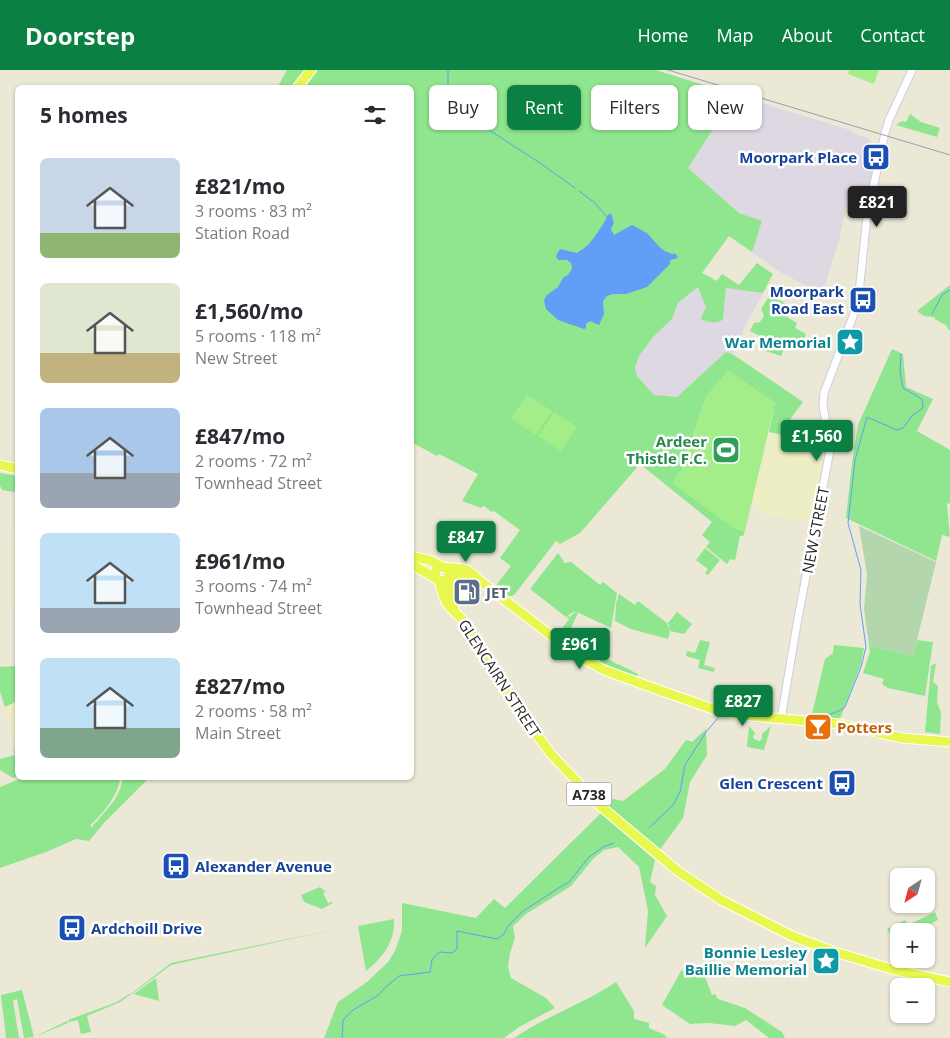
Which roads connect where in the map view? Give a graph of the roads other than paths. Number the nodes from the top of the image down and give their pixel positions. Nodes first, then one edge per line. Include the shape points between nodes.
1 (311, 70) edge
2 (912, 70) edge
3 (299, 85) edge
4 (0, 466) edge
5 (15, 468) edge
6 (414, 557) edge
7 (414, 566) edge
8 (446, 570) junction
9 (438, 580) junction
10 (455, 611) junction
11 (782, 719) junction
12 (950, 742) edge
13 (950, 982) edge

1 - 3 main road
2 - 11 street, NEW STREET via 885,136 867,216 854,316 824,393 830,450
4 - 5 main road
6 - 8 main road via 429,560
7 - 9 main road
8 - 9 main road via 436,571
8 - 10 main road, GLENCAIRN STREET / A738
8 - 11 main road via 465,568 472,572 567,648 622,677 710,708
9 - 10 main road, GLENCAIRN STREET / A738 via 444,599
10 - 13 main road, GLENCAIRN STREET / A738 via 512,701 551,754 600,805 679,872 721,900 792,936 891,969
11 - 12 main road via 840,724 902,738

